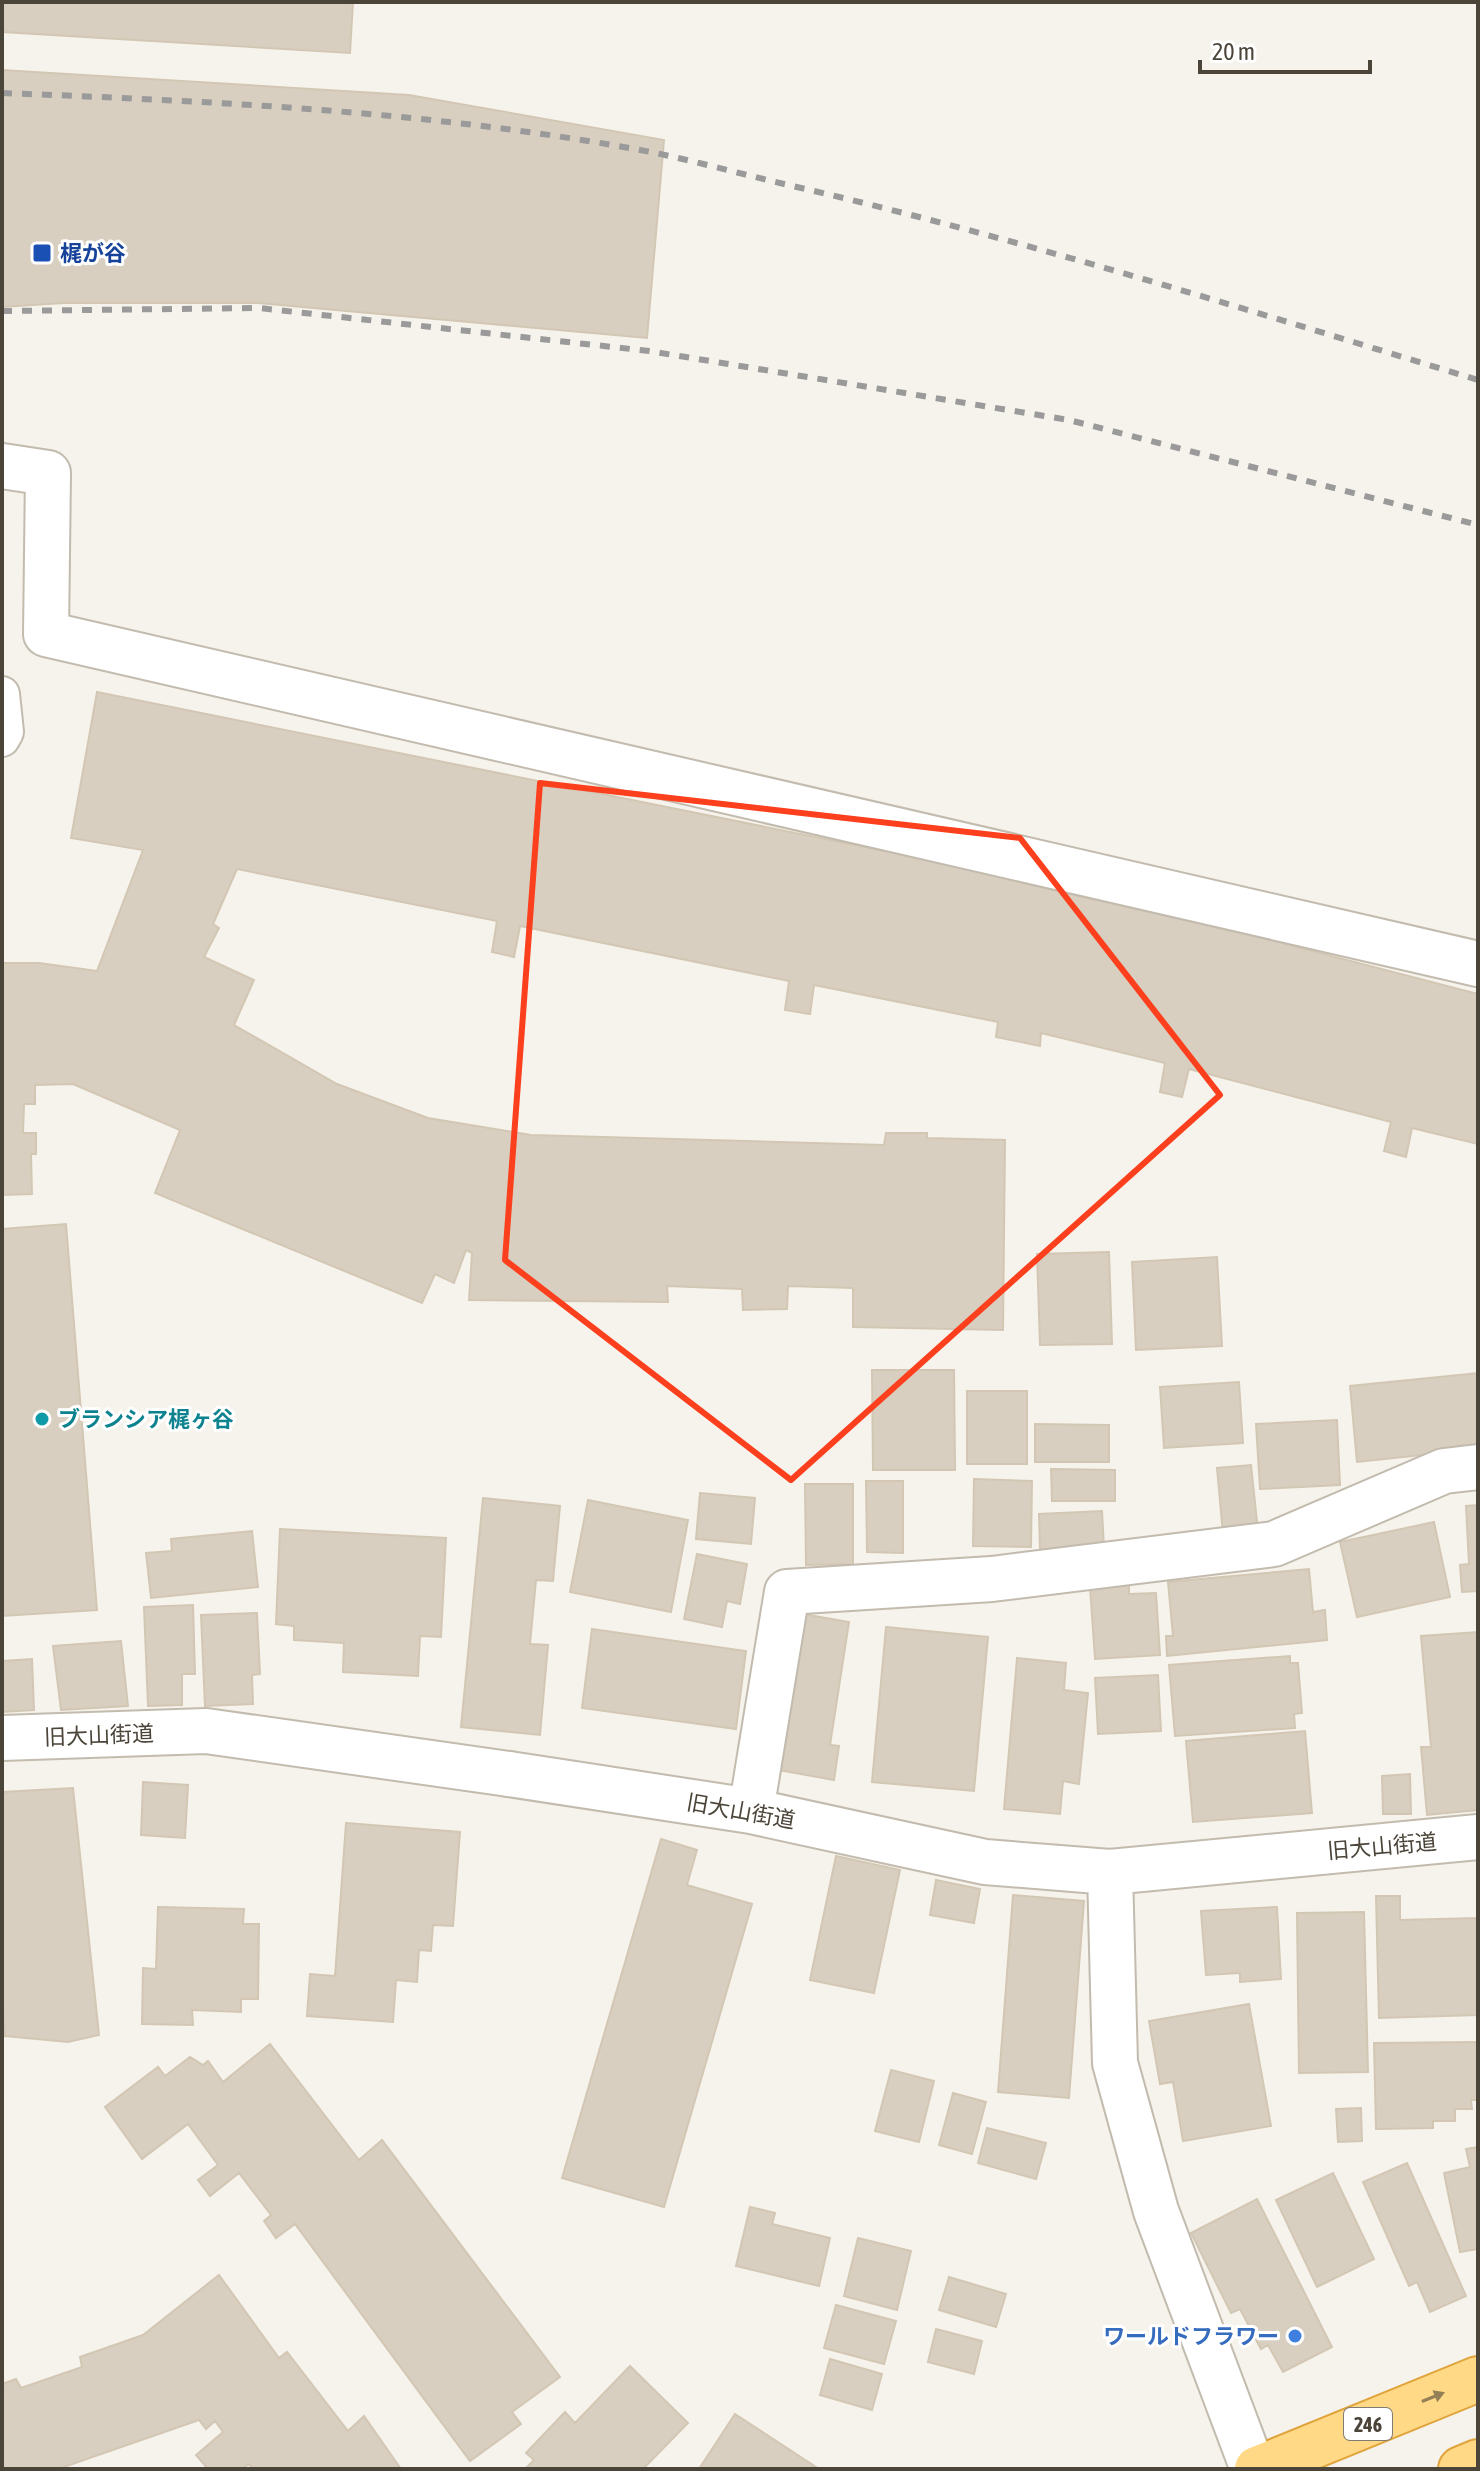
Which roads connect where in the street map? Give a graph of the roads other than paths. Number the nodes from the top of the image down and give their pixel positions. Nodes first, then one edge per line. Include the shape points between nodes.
1 (2, 466) edge
2 (2, 694) edge
3 (2, 739) edge
4 (1478, 964) edge
5 (1478, 1467) edge
6 (2, 1738) edge
7 (751, 1811) junction
8 (1478, 1837) edge
9 (1110, 1872) junction
10 (1478, 2379) edge
11 (1478, 2462) edge
12 (1255, 2469) edge
13 (1461, 2469) edge

1 - 4 street via 48,473 46,634
2 - 3 lane
5 - 7 street via 1444,1471 1274,1544 992,1579 787,1592
6 - 7 street, 旧大山街道 via 206,1731
7 - 9 street, 旧大山街道 via 985,1862
8 - 9 street, 旧大山街道
9 - 12 street via 1115,2063 1156,2211
12 -> 10 highway, 246
11 - 13 highway

